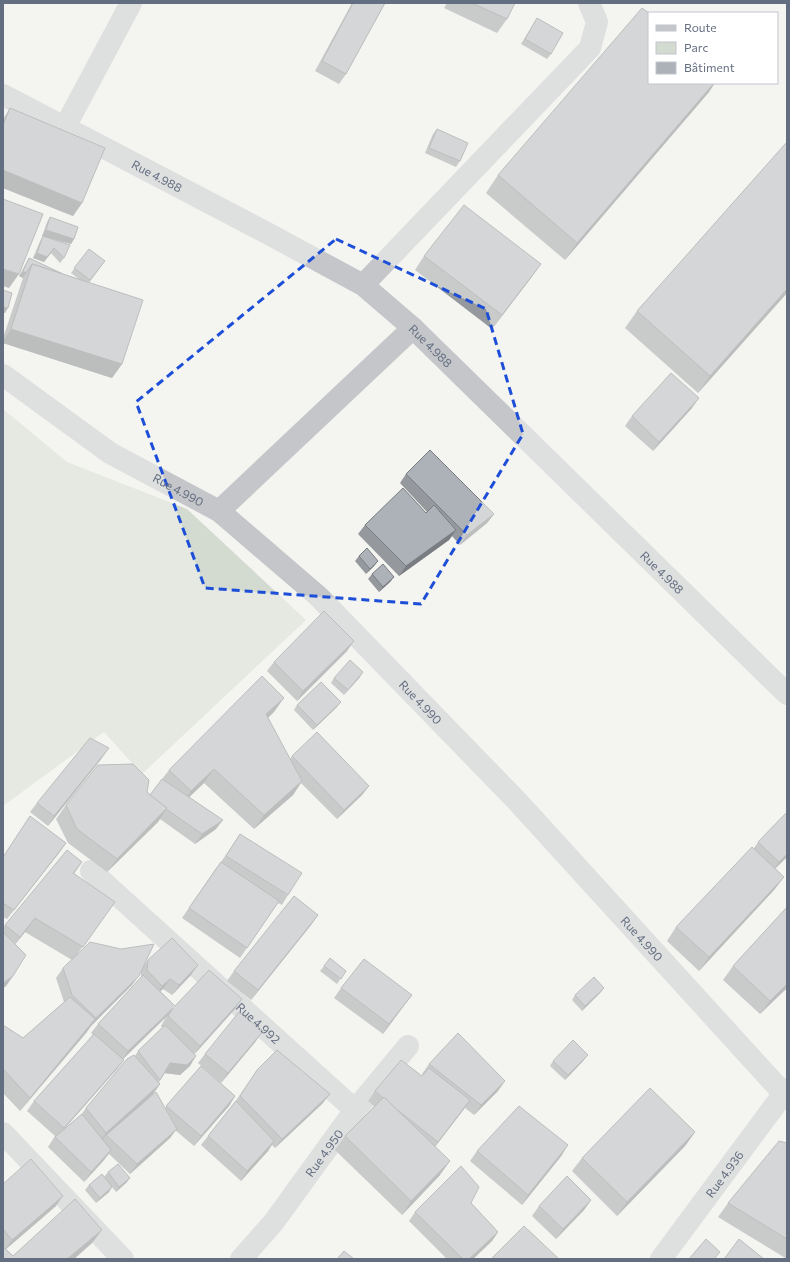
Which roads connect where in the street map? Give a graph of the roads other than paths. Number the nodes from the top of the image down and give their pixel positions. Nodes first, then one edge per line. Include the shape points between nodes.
1 (131, 3) edge
2 (589, 3) edge
3 (3, 95) edge
4 (65, 127) junction
5 (363, 286) junction
6 (413, 328) junction
7 (3, 375) edge
8 (218, 511) junction
9 (787, 694) edge
10 (91, 871) dead end
11 (408, 1046) dead end
12 (785, 1091) edge
13 (355, 1110) junction
14 (3, 1133) edge
15 (123, 1259) edge
16 (241, 1259) edge
17 (661, 1259) edge

1 - 4 street
2 - 5 street via 597,22 590,48
3 - 4 street, Rue 4.988
4 - 5 street, Rue 4.988
5 - 6 street, Rue 4.988
6 - 8 street
6 - 9 street, Rue 4.988
7 - 8 street, Rue 4.990 via 110,453
8 - 12 street, Rue 4.990 via 318,596 517,801
10 - 13 street, Rue 4.992
11 - 13 street, Rue 4.950
12 - 17 street, Rue 4.936
13 - 16 street, Rue 4.950 via 273,1223
14 - 15 street

